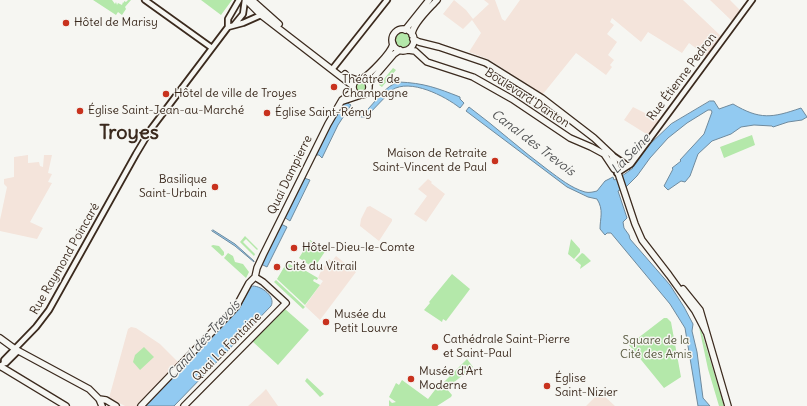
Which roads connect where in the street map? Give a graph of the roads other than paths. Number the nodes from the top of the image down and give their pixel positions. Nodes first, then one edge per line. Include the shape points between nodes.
1 (144, 0) edge
2 (239, 0) edge
3 (387, 0) edge
4 (429, 0) edge
5 (437, 0) edge
6 (752, 0) edge
7 (248, 2) edge
8 (235, 7) junction
9 (261, 15) junction
10 (230, 27) junction
11 (405, 30) junction
12 (413, 37) junction
13 (393, 44) junction
14 (212, 48) junction
15 (400, 50) junction
16 (408, 50) junction
17 (334, 67) junction
18 (359, 79) junction
19 (369, 85) junction
20 (353, 88) junction
21 (361, 95) junction
22 (338, 105) junction
23 (594, 138) junction
24 (591, 147) junction
25 (612, 155) junction
26 (628, 166) junction
27 (618, 175) junction
28 (255, 277) junction
29 (0, 338) edge
30 (17, 350) junction
31 (1, 366) edge
32 (99, 399) junction
33 (66, 406) edge
34 (102, 406) edge
35 (116, 406) edge
36 (141, 406) edge
37 (184, 406) edge
38 (728, 406) edge

1 - 14 street
2 - 8 street
3 - 17 street
4 - 11 main road
5 - 12 main road via 413,29
6 - 26 street, Rue Étienne Pedron
7 - 8 street
7 - 9 main road
7 - 10 street via 241,18
7 - 17 main road via 260,8
8 - 10 street via 228,19
9 - 10 street
9 - 20 main road
10 - 14 street, Rue Raymond Poincaré
11 - 12 main road
11 - 13 main road via 399,30 394,35
12 - 16 main road
12 - 23 main road, Boulevard Danton via 419,42 486,63 541,98
13 - 15 main road
13 - 18 main road via 370,73
14 - 30 street, Rue Raymond Poincaré via 151,129 50,310
15 - 16 main road
15 - 19 main road
16 - 24 main road, Boulevard Danton via 415,51 427,62 476,78 512,98 570,138
17 - 18 main road via 348,77
18 - 19 main road via 366,80
18 - 20 main road
19 - 21 main road via 367,92
20 - 21 main road
20 - 22 main road, Quai Dampierre
21 - 22 main road
22 - 28 main road, Quai Dampierre via 263,255
23 - 24 main road
23 - 25 main road, Boulevard Danton
24 - 27 main road, Boulevard Danton via 604,154
25 - 26 street
25 - 27 main road
26 - 27 street, Rue Étienne Pedron
27 - 38 main road via 642,240 700,310
28 - 36 main road via 236,307
28 - 37 main road, Quai La Fontaine via 286,303
29 - 30 main road
30 - 31 street, Rue Raymond Poincaré via 4,360
30 - 32 main road via 89,389
31 - 33 main road
32 - 34 main road
32 - 35 main road

